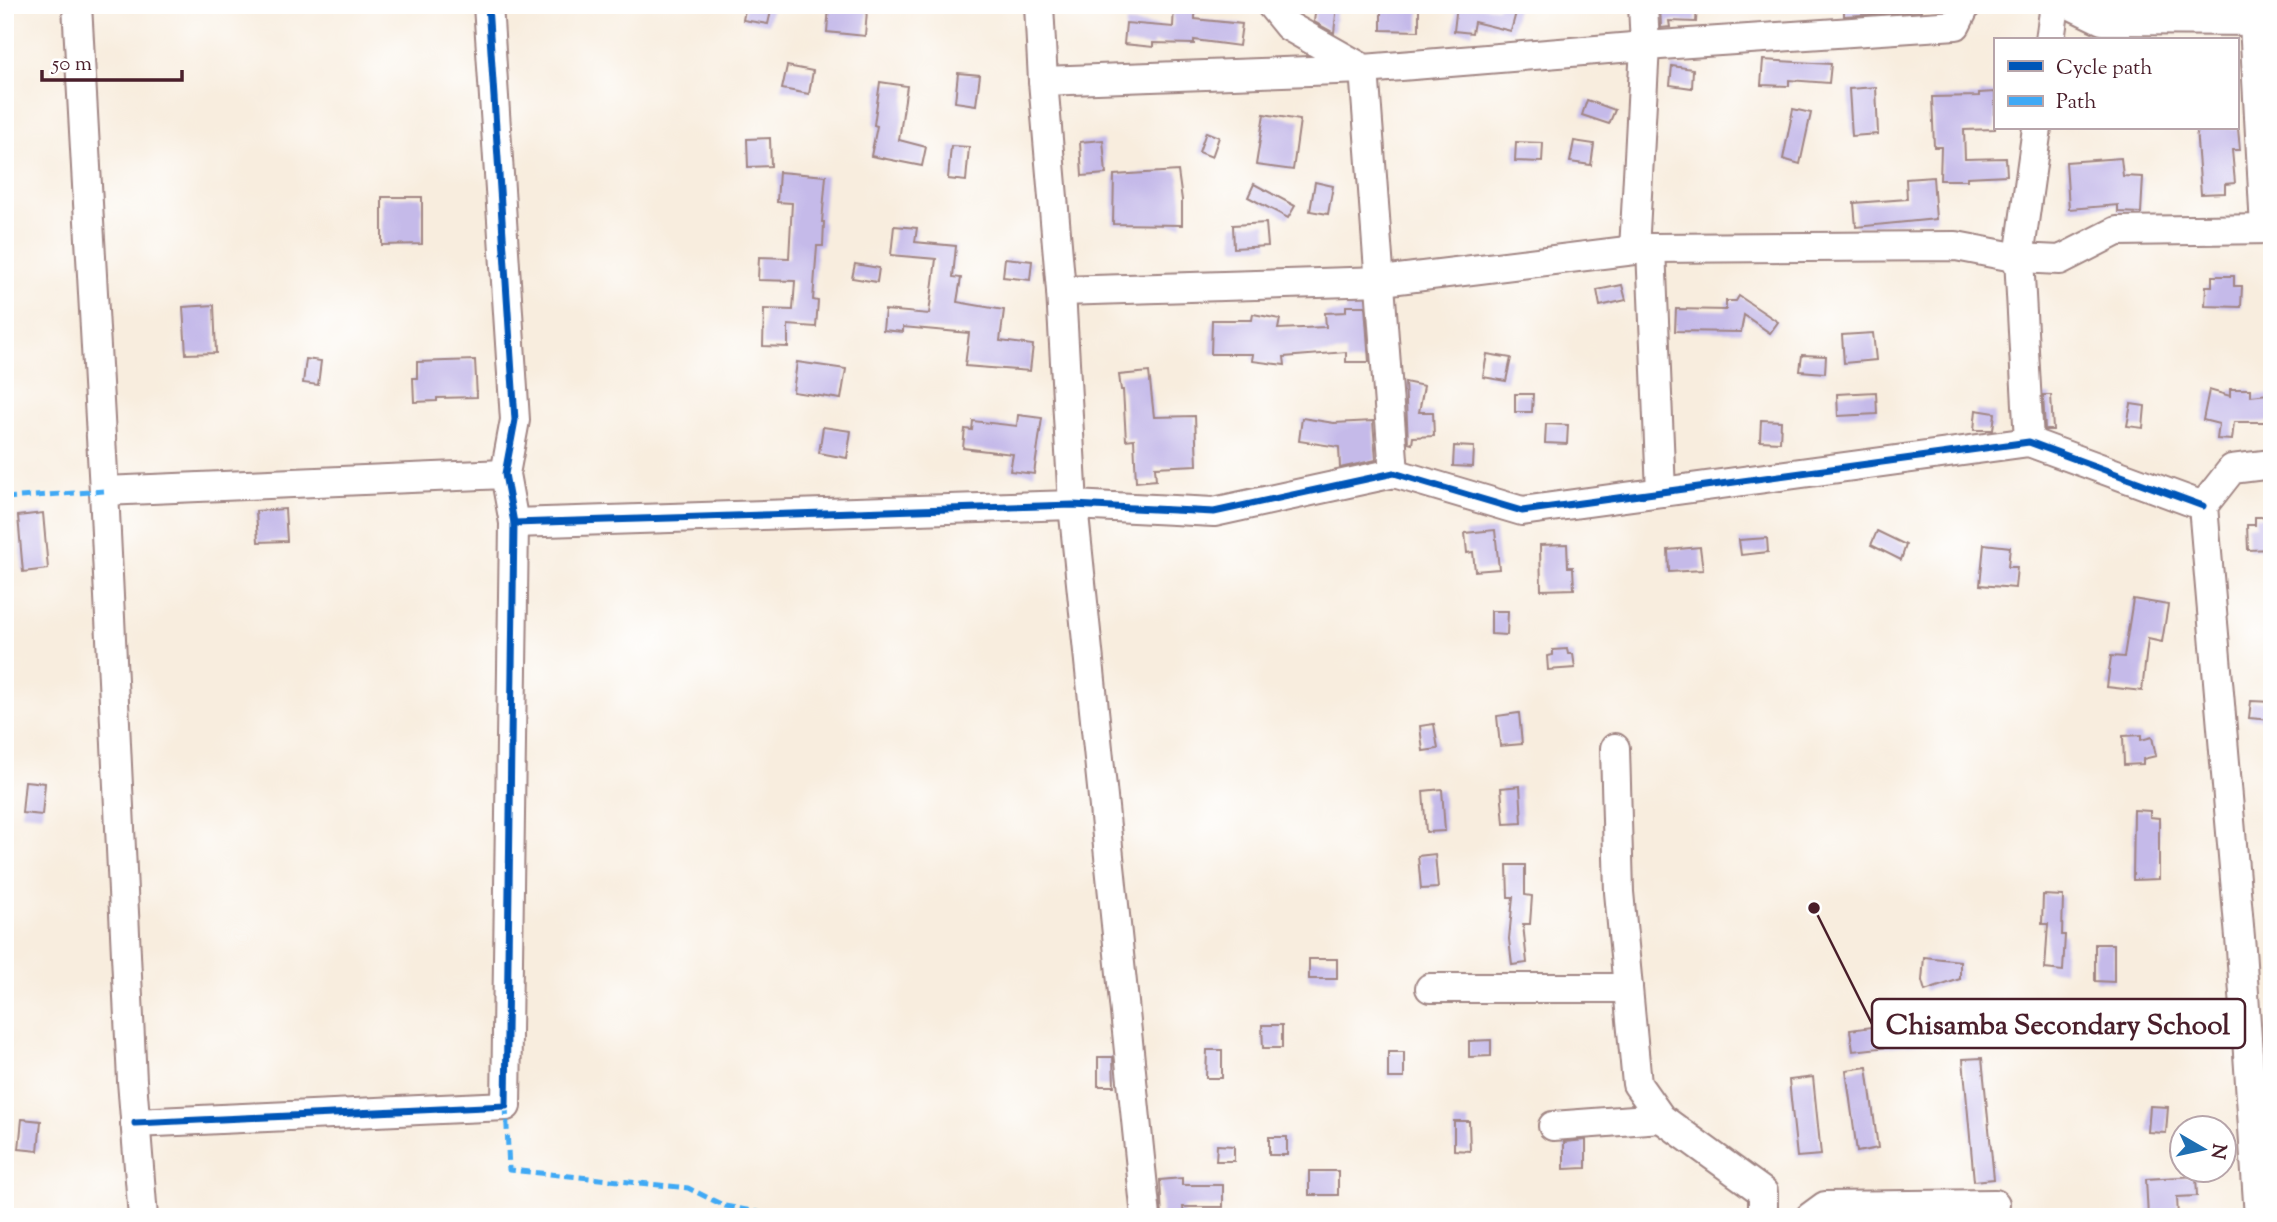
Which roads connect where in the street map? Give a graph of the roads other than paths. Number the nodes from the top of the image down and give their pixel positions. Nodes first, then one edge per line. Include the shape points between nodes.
1 (76, 5) edge
2 (488, 5) edge
3 (1039, 5) edge
4 (1271, 5) edge
5 (1643, 5) edge
6 (1966, 5) edge
7 (2055, 5) edge
8 (2071, 5) edge
9 (2263, 22) edge
10 (2050, 38) edge
11 (1645, 46) junction
12 (1364, 69) junction
13 (1043, 81) junction
14 (2037, 130) edge
15 (2268, 229) edge
16 (1643, 249) junction
17 (2019, 258) junction
18 (1382, 281) junction
19 (1061, 291) junction
20 (2029, 442) junction
21 (2272, 464) edge
22 (1394, 473) junction
23 (505, 474) junction
24 (104, 491) junction
25 (1661, 492) junction
26 (1073, 505) junction
27 (2203, 506) junction
28 (514, 523) junction
29 (1615, 748) dead end
30 (1430, 988) dead end
31 (1628, 988) junction
32 (1661, 1118) junction
33 (135, 1123) junction
34 (1552, 1126) dead end
35 (1995, 1204) dead end
36 (143, 1217) edge
37 (1146, 1217) edge
38 (1763, 1217) edge
39 (1810, 1217) edge
40 (2259, 1217) edge

1 - 24 street
2 - 23 street via 515,420
3 - 13 street
4 - 12 street via 1288,26
5 - 11 street
6 - 11 street via 1956,25
7 - 10 street
8 - 9 street via 2102,20
9 - 15 street
11 - 12 street
11 - 16 street
12 - 13 street
12 - 18 street
13 - 19 street
14 - 17 street
15 - 17 street via 2117,230 2060,260
16 - 17 street via 1956,246
16 - 18 street
16 - 25 street
17 - 20 street
18 - 19 street
18 - 22 street
19 - 26 street
20 - 25 street
20 - 27 street
21 - 27 street via 2232,469
22 - 25 street via 1522,511
22 - 26 street via 1214,512
23 - 24 street
23 - 28 street
24 - 33 street
26 - 28 street
26 - 37 street
27 - 40 street
28 - 33 street via 506,1106
29 - 31 street via 1619,892
30 - 31 street
31 - 32 street via 1637,1084
32 - 34 street
32 - 38 street via 1763,1192
33 - 36 street
35 - 39 street via 1825,1206

